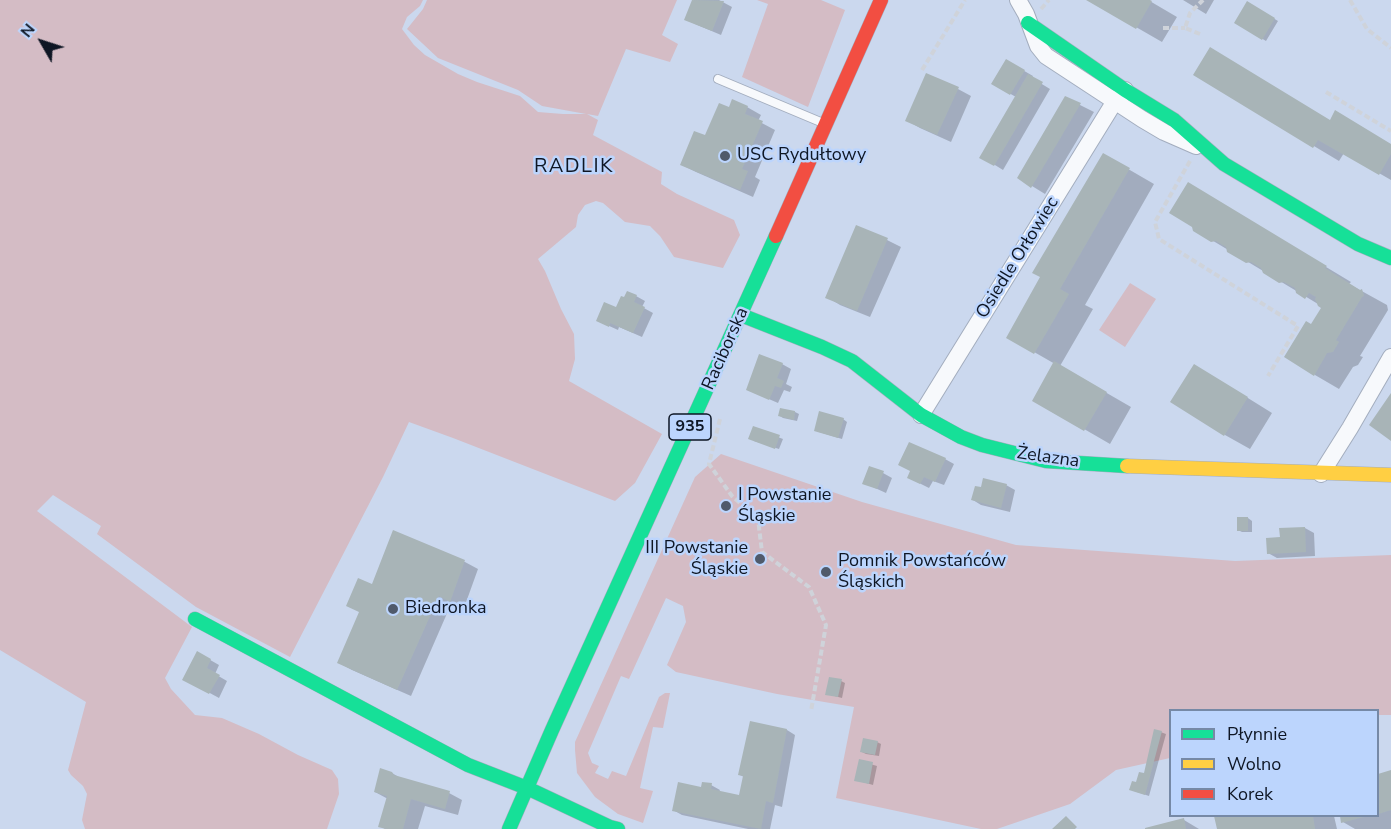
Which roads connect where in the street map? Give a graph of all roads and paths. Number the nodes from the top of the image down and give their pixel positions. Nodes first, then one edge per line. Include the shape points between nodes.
1 (881, 0) edge
2 (965, 0) edge
3 (1018, 0) edge
4 (1203, 0) edge
5 (1350, 0) edge
6 (1185, 27) junction
7 (1163, 28) dead end
8 (1200, 34) dead end
9 (1391, 48) edge
10 (922, 70) dead end
11 (718, 79) dead end
12 (1326, 92) dead end
13 (1120, 96) junction
14 (827, 124) junction
15 (1391, 124) edge
16 (1390, 130) edge
17 (1211, 152) joint
18 (1193, 157) dead end
19 (1391, 258) edge
20 (741, 315) junction
21 (1391, 357) edge
22 (1268, 376) dead end
23 (921, 415) junction
24 (721, 416) dead end
25 (698, 463) dead end
26 (709, 464) junction
27 (1321, 474) junction
28 (1391, 475) edge
29 (195, 619) dead end
30 (811, 711) dead end
31 (528, 788) junction
32 (509, 829) edge
33 (618, 829) edge

1 - 14 street, Raciborska / 935
2 - 10 path
3 - 13 street via 1046,56
4 - 6 path via 1190,13
5 - 9 path via 1367,29
6 - 7 path
6 - 8 path
11 - 14 lane
12 - 16 path
13 - 17 street via 1164,132
13 - 23 street, Osiedle Orłowiec
14 - 20 street, Raciborska / 935
15 - 16 path
17 - 19 street via 1224,164 1358,244
18 - 22 path via 1155,222 1159,239 1298,326
20 - 23 street, Żelazna via 852,361
20 - 31 street, Raciborska / 935
21 - 27 street
23 - 27 street, Żelazna via 982,445 1046,460
24 - 26 path
25 - 26 path
26 - 30 path via 732,496 758,519 762,552 809,587 826,624
27 - 28 street, Żelazna
29 - 31 street via 468,765
31 - 32 street, Raciborska / 935
31 - 33 street

